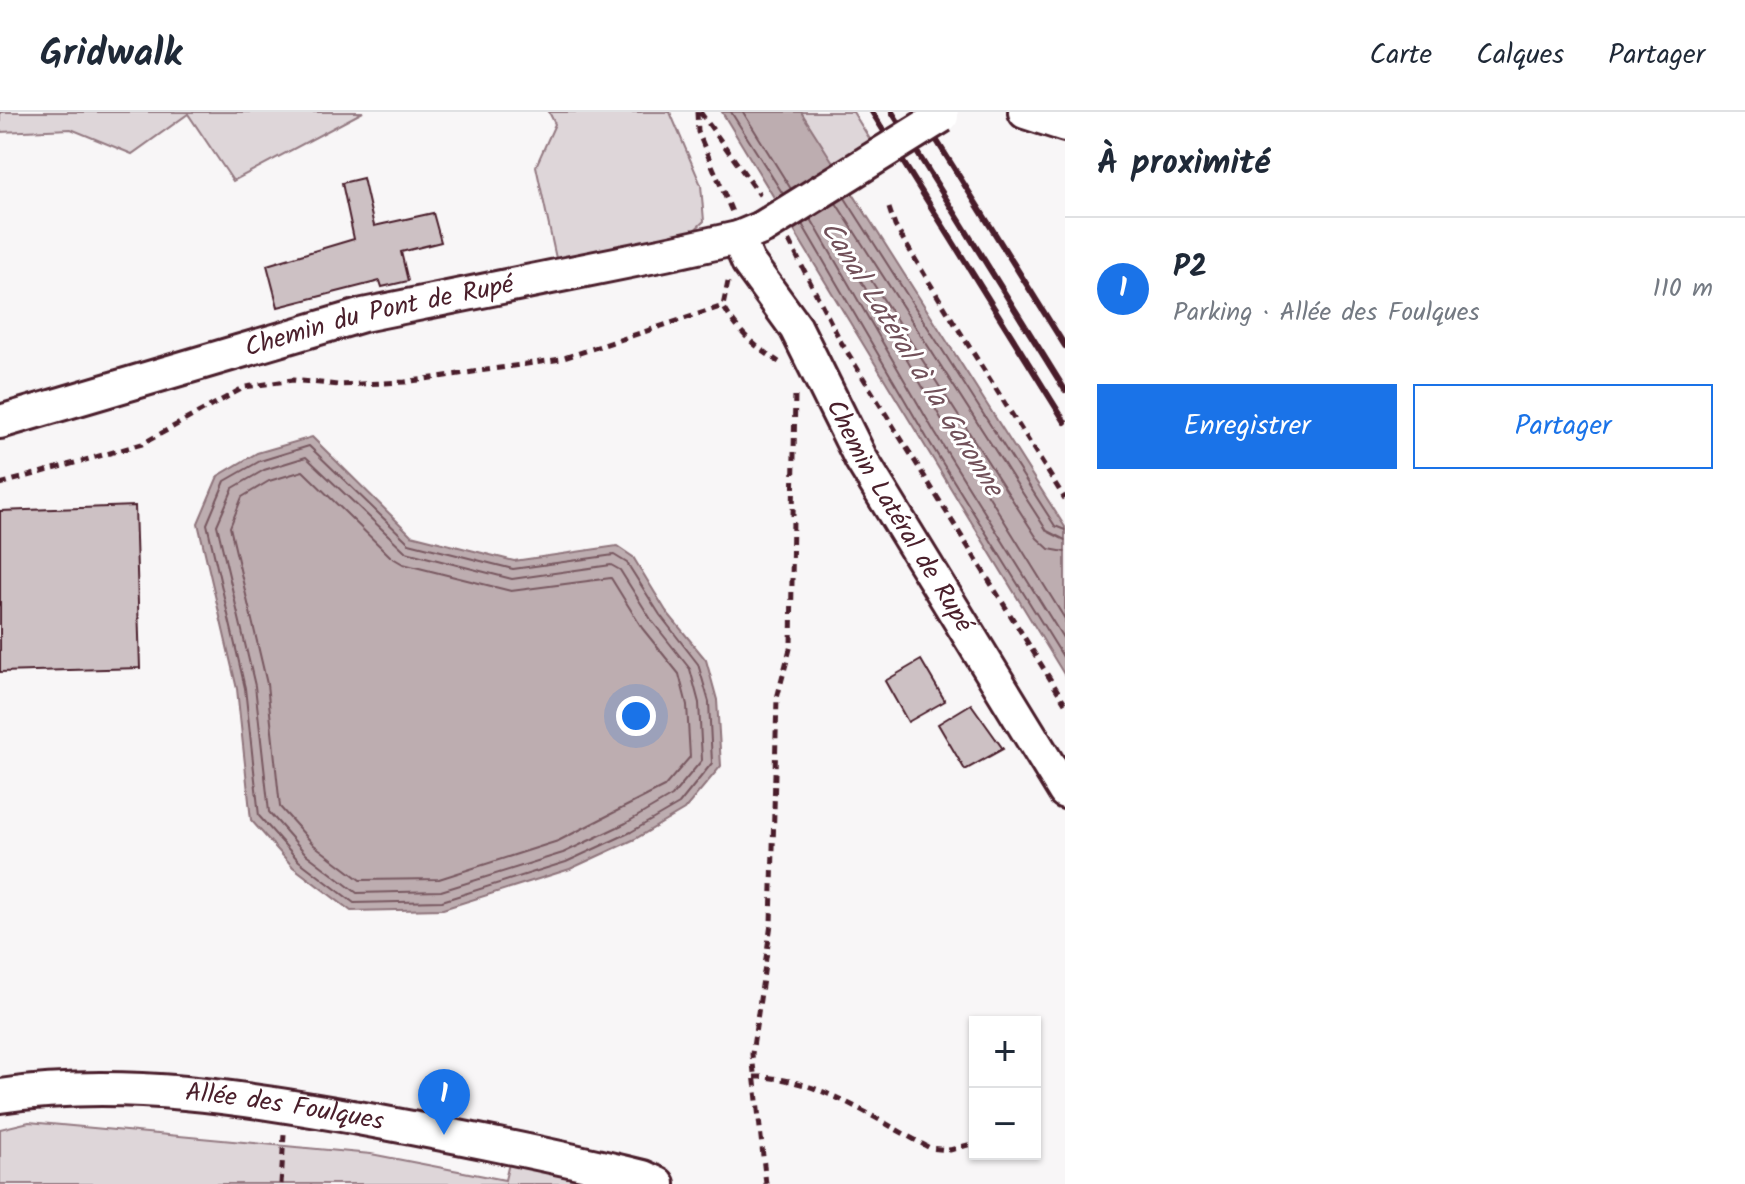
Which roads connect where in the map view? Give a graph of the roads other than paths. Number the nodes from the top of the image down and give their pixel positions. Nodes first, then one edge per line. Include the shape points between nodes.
1 (1025, 112) edge
2 (946, 114) edge
3 (1065, 125) edge
4 (749, 242) junction
5 (0, 422) edge
6 (1065, 792) edge
7 (0, 1096) edge
8 (658, 1184) edge

1 - 3 street
2 - 4 street, bridge
4 - 5 street, Chemin du Pont de Rupé via 363,315
4 - 6 street, Chemin Latéral de Rupé via 861,459
7 - 8 street, Allée des Foulques via 40,1090 191,1092 532,1150

